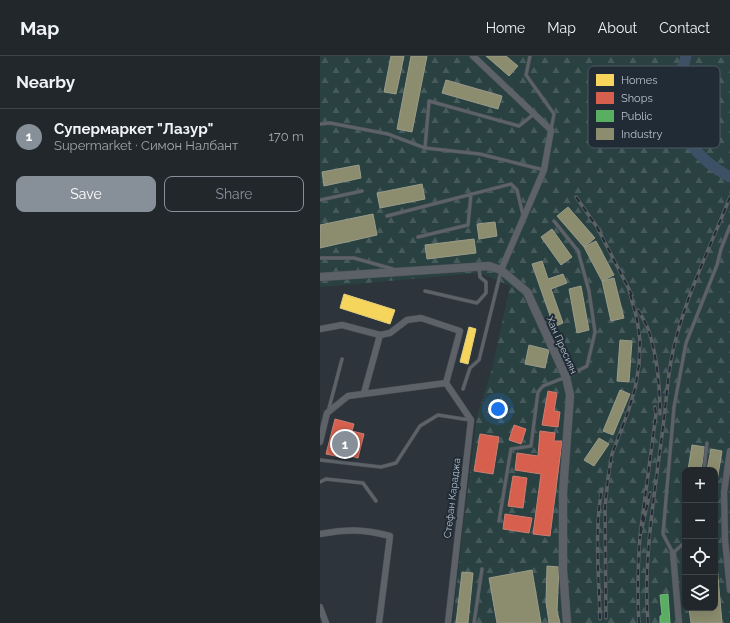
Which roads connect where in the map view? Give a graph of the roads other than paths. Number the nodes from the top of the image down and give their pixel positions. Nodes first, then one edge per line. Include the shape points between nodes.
1 (473, 56) edge
2 (530, 56) edge
3 (534, 114) junction
4 (320, 124) edge
5 (551, 130) junction
6 (425, 148) junction
7 (544, 170) junction
8 (362, 190) dead end
9 (471, 194) junction
10 (320, 200) edge
11 (387, 216) dead end
12 (524, 217) junction
13 (554, 221) dead end
14 (730, 226) edge
15 (418, 238) dead end
16 (320, 258) edge
17 (478, 266) junction
18 (501, 270) junction
19 (398, 271) junction
20 (320, 277) edge
21 (425, 291) dead end
22 (320, 329) edge
23 (380, 335) junction
24 (342, 359) dead end
25 (566, 378) junction
26 (446, 383) junction
27 (463, 389) dead end
28 (364, 394) junction
29 (327, 414) junction
30 (471, 420) junction
31 (320, 442) edge
32 (707, 443) dead end
33 (730, 451) edge
34 (320, 460) edge
35 (704, 467) edge
36 (320, 482) edge
37 (376, 501) dead end
38 (499, 521) dead end
39 (320, 534) edge
40 (682, 545) edge
41 (673, 553) junction
42 (482, 569) dead end
43 (730, 583) edge
44 (730, 590) edge
45 (320, 607) edge
46 (326, 623) edge
47 (378, 623) edge
48 (448, 623) edge
49 (474, 623) edge
50 (567, 623) edge
51 (679, 623) edge

1 - 3 street
2 - 5 lane via 526,75 554,114
3 - 5 street
3 - 6 lane via 519,126 429,101
4 - 6 lane via 330,123 388,134
5 - 7 street
6 - 7 lane via 480,154
7 - 12 street
8 - 10 lane
9 - 11 lane
9 - 12 lane via 511,184 517,190
9 - 15 lane via 468,225
12 - 18 street
13 - 25 lane via 578,251 589,291 595,332 587,366
14 - 41 lane via 686,343 674,407 663,534
16 - 19 lane via 354,258
17 - 18 street, Хан Пресиян
17 - 19 street, Хан Пресиян
17 - 21 lane via 480,277 486,282 486,293 477,303
18 - 25 street, Хан Пресиян via 527,292
18 - 27 lane via 479,360 470,368
19 - 20 street, Хан Пресиян
22 - 23 street via 342,326
23 - 26 street via 390,333 406,320 421,318 460,331
23 - 28 street
24 - 29 lane
25 - 38 lane via 543,386 538,392 531,446 511,448
25 - 50 street, Хан Пресиян via 570,395 563,492
26 - 28 street
26 - 30 street
28 - 29 street via 348,396
29 - 31 street
30 - 34 lane via 438,415 420,426 396,463 381,467
30 - 48 street, Стефан Караджа
32 - 35 lane
33 - 43 street via 724,492
36 - 37 lane via 326,479 363,483
39 - 47 street via 343,530 369,531 390,536
40 - 41 lane
41 - 51 street
42 - 49 lane
43 - 44 street
45 - 46 street

